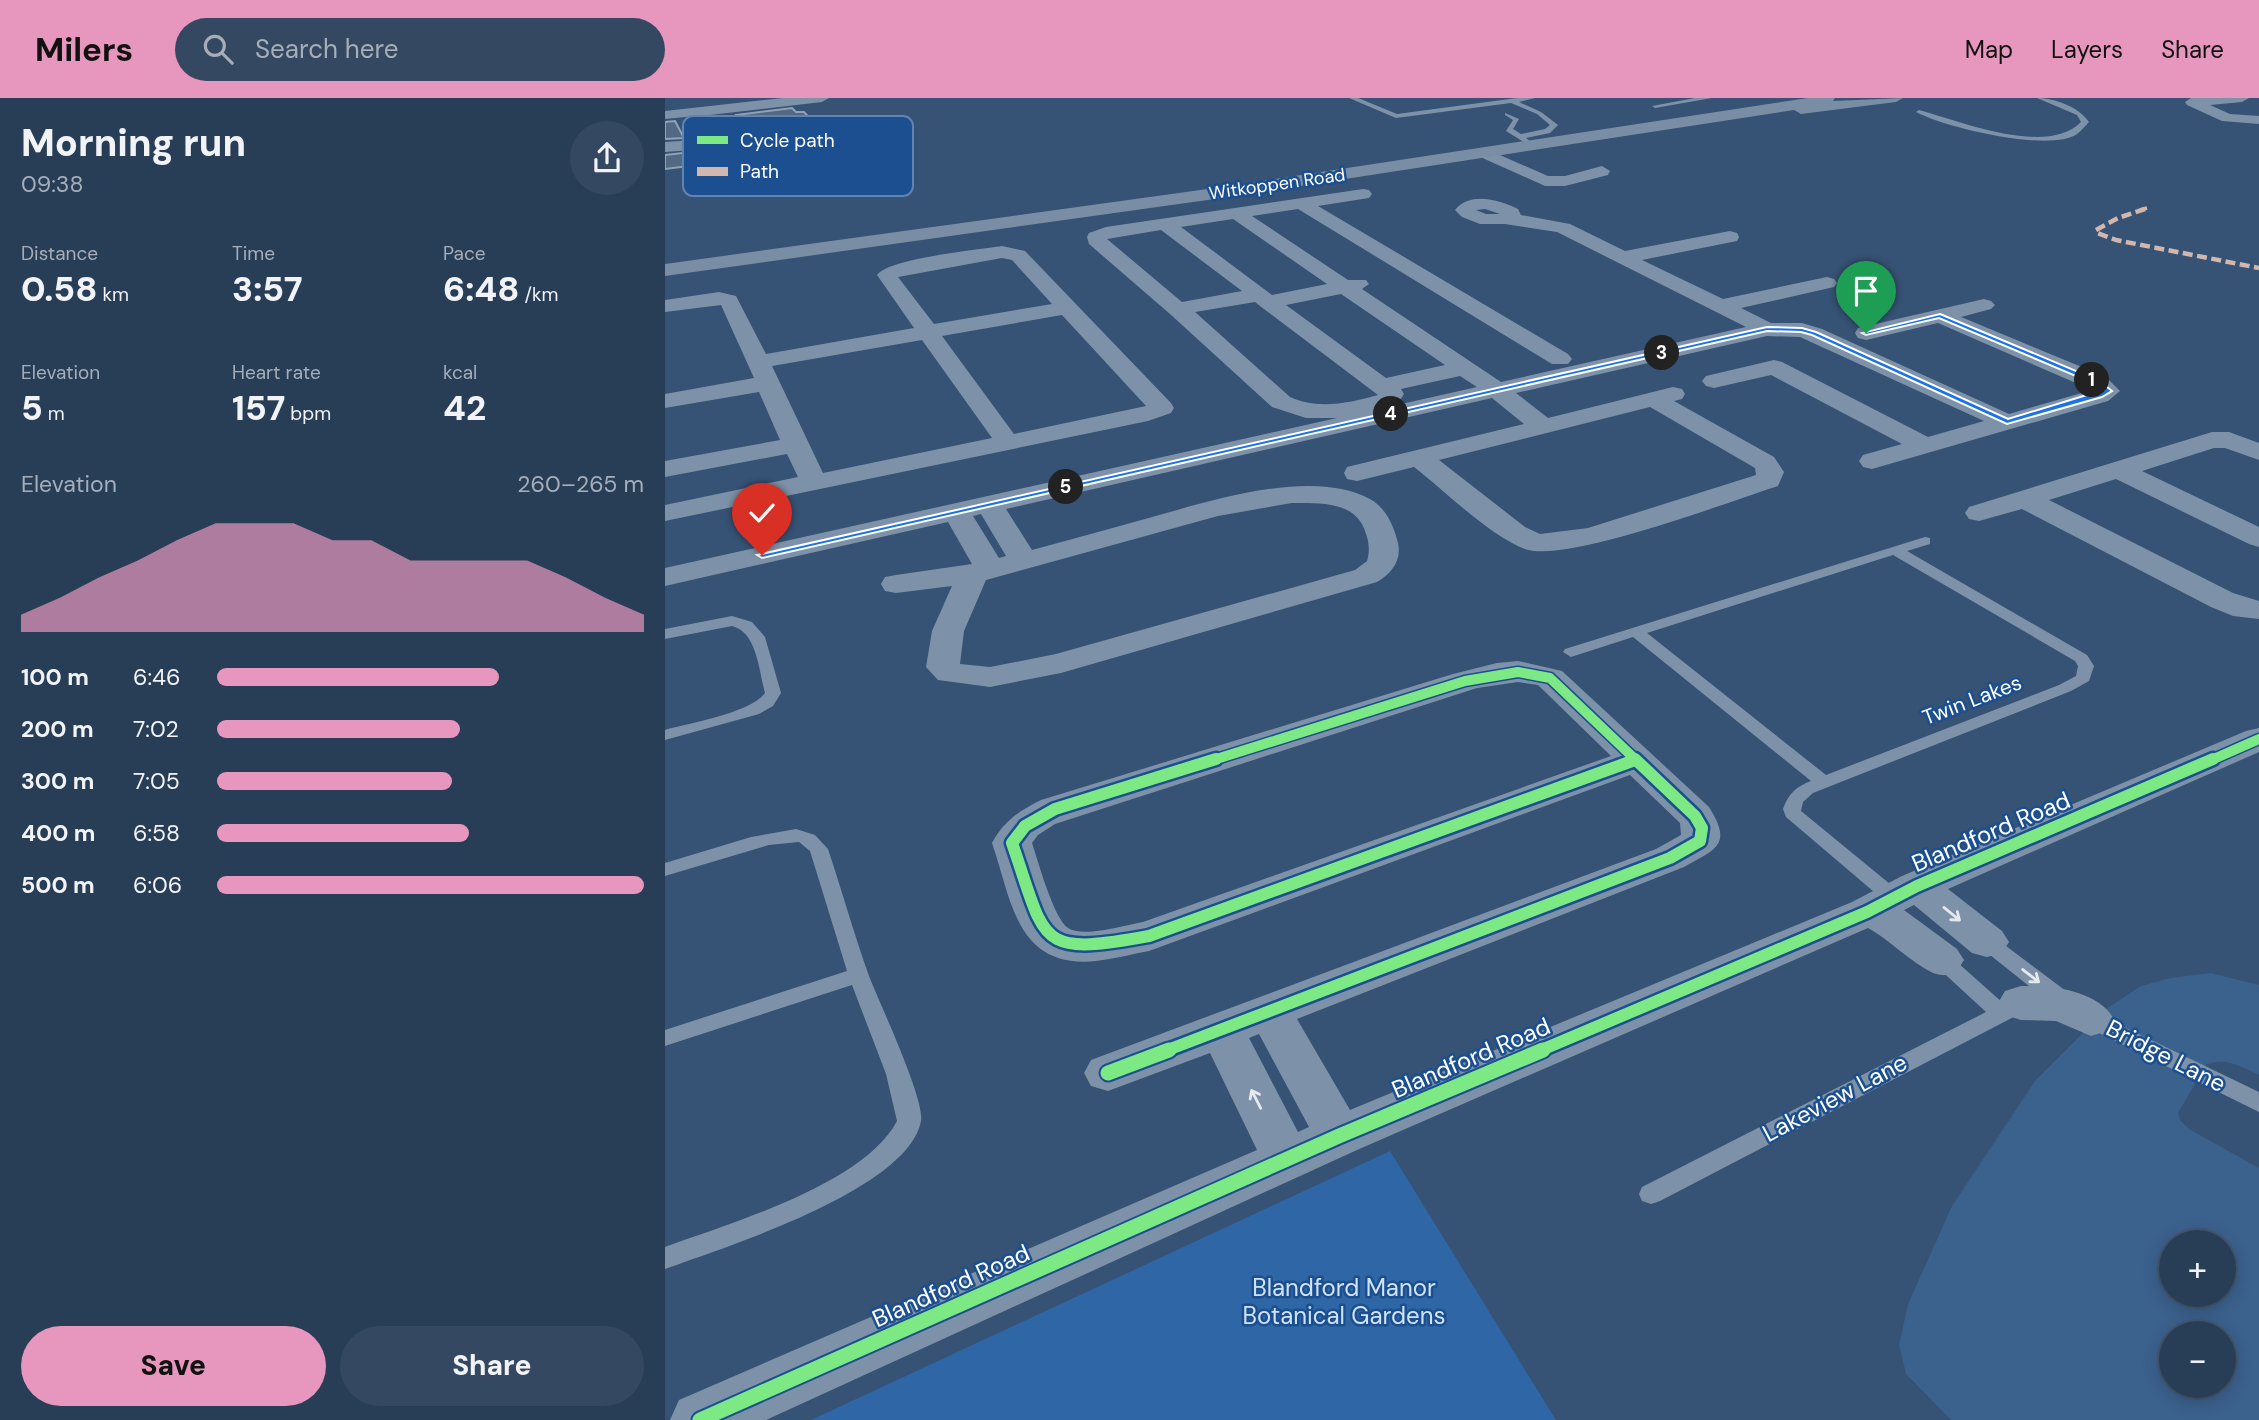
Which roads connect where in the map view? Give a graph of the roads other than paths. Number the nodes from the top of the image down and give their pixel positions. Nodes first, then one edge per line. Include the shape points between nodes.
1 (822, 98) edge
2 (1466, 98) edge
3 (1532, 98) edge
4 (1709, 98) edge
5 (1828, 98) edge
6 (1896, 98) edge
7 (2040, 98) edge
8 (2071, 98) edge
9 (2242, 98) edge
10 (1378, 99) edge
11 (1509, 99) edge
12 (1356, 100) edge
13 (1439, 102) junction
14 (2052, 102) junction
15 (1655, 106) dead end
16 (1456, 108) junction
17 (1779, 109) junction
18 (1377, 110) junction
19 (701, 111) junction
20 (1919, 113) dead end
21 (1507, 114) dead end
22 (665, 115) edge
23 (703, 116) edge
24 (2259, 120) edge
25 (1527, 141) junction
26 (683, 145) edge
27 (665, 147) edge
28 (1484, 153) junction
29 (1602, 171) dead end
30 (1363, 194) dead end
31 (1302, 204) junction
32 (1237, 214) junction
33 (1507, 219) dead end
34 (1166, 225) junction
35 (1730, 237) dead end
36 (1625, 257) junction
37 (774, 258) junction
38 (665, 270) edge
39 (1416, 273) junction
40 (665, 278) edge
41 (1827, 283) dead end
42 (1345, 287) junction
43 (1262, 299) junction
44 (1984, 305) dead end
45 (665, 306) edge
46 (1720, 306) junction
47 (1069, 307) junction
48 (1178, 309) junction
49 (1940, 316) junction
50 (1767, 329) junction
51 (930, 332) junction
52 (1866, 333) dead end
53 (1834, 351) dead end
54 (1560, 359) dead end
55 (1774, 367) junction
56 (1464, 368) junction
57 (763, 372) junction
58 (1714, 381) dead end
59 (1384, 386) junction
60 (1497, 390) junction
61 (665, 401) edge
62 (2007, 422) junction
63 (1542, 425) junction
64 (1008, 443) junction
65 (1924, 444) junction
66 (794, 445) junction
67 (2259, 452) edge
68 (1418, 457) junction
69 (1872, 461) dead end
70 (665, 469) edge
71 (2119, 470) junction
72 (1357, 473) dead end
73 (814, 482) junction
74 (2025, 499) junction
75 (990, 505) junction
76 (955, 512) junction
77 (665, 513) edge
78 (1979, 513) dead end
79 (2259, 538) edge
80 (1925, 541) dead end
81 (1893, 551) junction
82 (1023, 560) junction
83 (982, 571) junction
84 (665, 576) edge
85 (896, 584) dead end
86 (2259, 610) edge
87 (1636, 632) junction
88 (665, 634) edge
89 (1571, 652) dead end
90 (665, 735) edge
91 (2259, 739) edge
92 (1636, 760) junction
93 (1825, 783) junction
94 (665, 870) edge
95 (1893, 899) junction
96 (1987, 942) joint
97 (1943, 960) joint
98 (859, 975) junction
99 (2010, 1008) junction
100 (1271, 1013) junction
101 (2083, 1014) junction
102 (1222, 1031) junction
103 (665, 1038) edge
104 (1108, 1073) dead end
105 (2259, 1103) edge
106 (1339, 1136) junction
107 (1287, 1160) junction
108 (1651, 1194) dead end
109 (665, 1258) edge
110 (701, 1420) edge

1 - 19 street
2 - 13 lane
3 - 11 lane
4 - 15 lane
5 - 17 main road, Witkoppen Road
6 - 17 main road, Witkoppen Road
7 - 14 lane
8 - 14 lane
9 - 24 street via 2192,102 2227,118
10 - 12 lane
11 - 16 lane
11 - 25 lane via 1554,125
12 - 18 lane
13 - 16 lane
13 - 18 lane
14 - 20 lane via 2080,114 2085,122 2078,131 2056,139 2033,140
16 - 18 lane via 1396,116
17 - 25 main road, Witkoppen Road
19 - 22 street
19 - 23 street
21 - 25 lane via 1517,120 1509,130
25 - 28 main road, Witkoppen Road
26 - 27 street
28 - 29 street via 1545,181
28 - 37 main road, Witkoppen Road
30 - 31 street
31 - 32 street
31 - 39 street
32 - 34 street
32 - 42 street
33 - 36 street via 1554,225
34 - 43 street
34 - 48 street via 1106,233 1096,240
35 - 36 street
36 - 46 street
37 - 38 main road, Witkoppen Road
37 - 40 main road, Witkoppen Road
39 - 42 street
39 - 54 street
41 - 46 street
42 - 43 street
42 - 56 street
43 - 48 street
43 - 59 street
44 - 49 street
45 - 57 street via 729,300
46 - 50 street
47 - 51 street
47 - 51 street via 1021,257 1011,253 888,272
47 - 64 street via 1162,408
48 - 59 street via 1287,406 1335,410 1365,406 1392,397
49 - 52 street
49 - 62 street via 2098,382 2108,391
50 - 60 street
50 - 62 street via 1814,334
51 - 57 street
51 - 64 street
53 - 55 street
55 - 58 street
55 - 65 street
56 - 59 street
56 - 60 street
57 - 61 street
57 - 66 street
60 - 63 street
60 - 75 street
62 - 65 street
63 - 68 street
63 - 68 street via 1663,396 1765,463 1771,472 1768,480 1592,536 1536,543 1515,533
64 - 73 street
65 - 69 street
66 - 70 street
66 - 73 street
67 - 71 street via 2233,441 2213,440
68 - 72 street
71 - 74 street
71 - 79 street
73 - 77 street
74 - 78 street
74 - 86 street via 2222,600
75 - 76 street
75 - 82 street
76 - 83 street
76 - 84 street
80 - 81 lane
81 - 87 lane
81 - 93 lane, Twin Lakes via 2081,659 2086,673 2065,688
82 - 83 street
82 - 83 street via 1248,502 1311,495 1346,499 1369,510 1379,523 1386,553 1383,562 1366,576 1061,663 990,677 950,673 943,667 943,650
83 - 85 street
87 - 89 lane
87 - 93 lane
88 - 90 lane via 723,622 747,625 757,637 773,693 753,710
91 - 95 street, Blandford Road
92 - 92 street via 1551,678 1518,670 1499,672 1055,809 1030,820 1012,843 1042,928 1053,939 1075,946 1113,945 1149,936
92 - 100 street via 1700,822 1700,841 1692,848
93 - 95 lane, Twin Lakes via 1799,796 1792,813
94 - 98 lane via 778,837 806,838 819,849
95 -> 96 street, Bridge Lane
95 - 97 street via 1887,918
95 - 106 street, Blandford Road
96 -> 101 lane, Bridge Lane
97 - 99 lane
98 - 103 lane
98 - 109 lane via 909,1110 905,1134 885,1158 829,1193
99 - 101 street, Bridge Lane via 2045,1001
99 - 108 lane, Lakeview Lane
100 - 102 street
100 - 106 street
101 - 105 lane, Bridge Lane
102 - 104 street
107 -> 102 street
106 - 107 street, Blandford Road
107 - 110 street, Blandford Road

